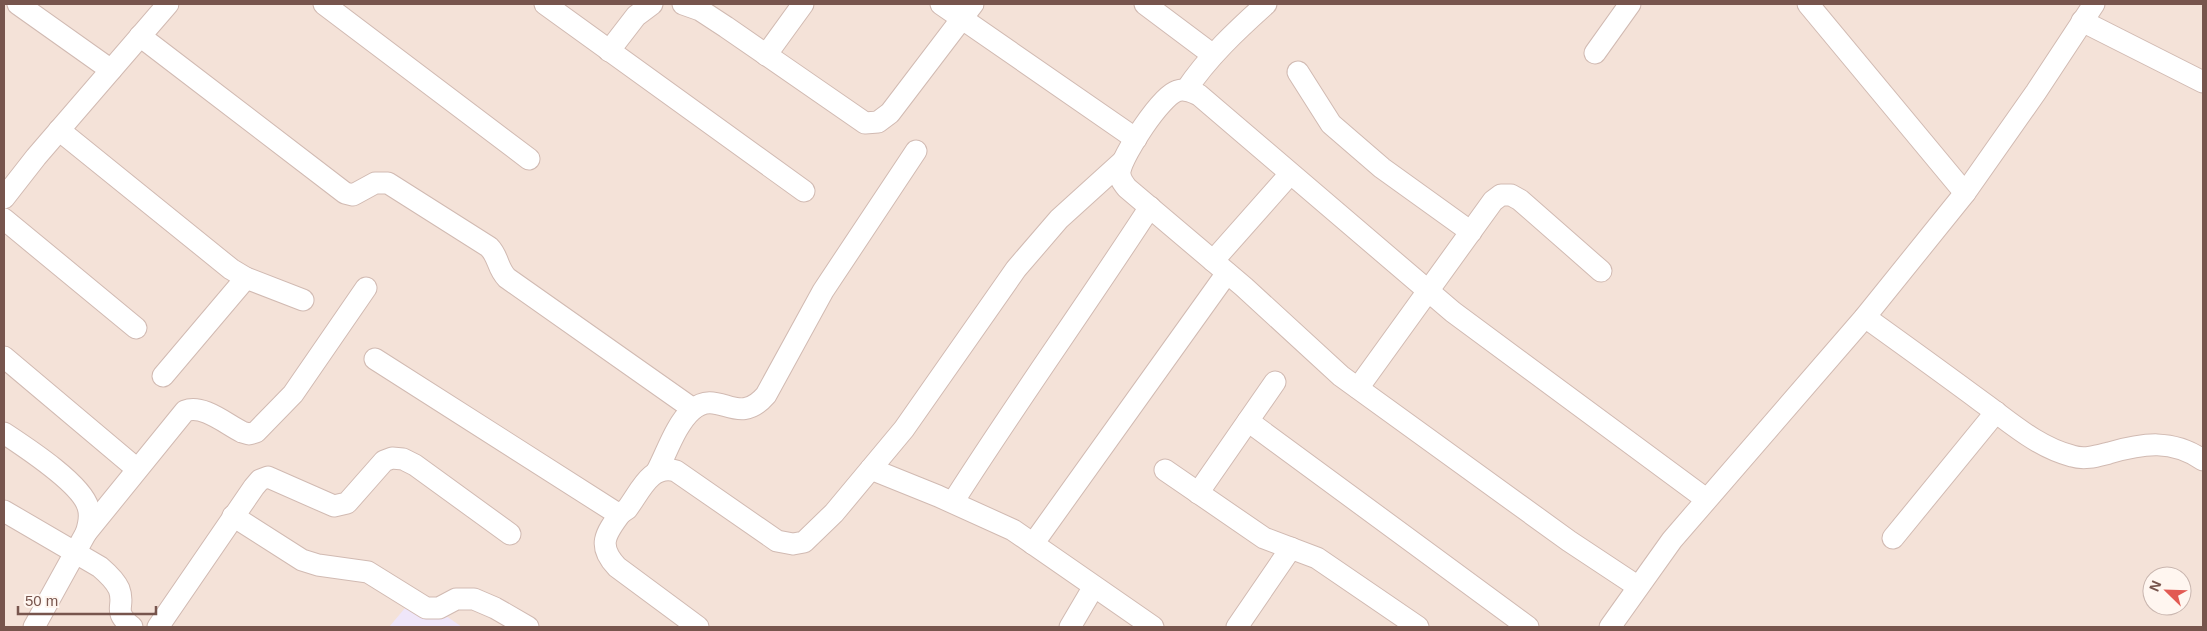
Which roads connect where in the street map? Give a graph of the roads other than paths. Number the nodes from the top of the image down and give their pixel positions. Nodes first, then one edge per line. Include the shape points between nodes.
1 (18, 4) edge
2 (168, 4) edge
3 (324, 4) edge
4 (545, 4) edge
5 (652, 4) edge
6 (683, 4) edge
7 (803, 4) edge
8 (941, 4) edge
9 (1145, 4) edge
10 (1266, 4) edge
11 (1630, 4) edge
12 (1808, 4) edge
13 (968, 11) edge
14 (2088, 12) edge
15 (140, 36) junction
16 (609, 51) junction
17 (1595, 53) dead end
18 (766, 55) junction
19 (1213, 56) junction
20 (111, 70) junction
21 (1298, 72) dead end
22 (2203, 82) edge
23 (1186, 90) junction
24 (59, 130) junction
25 (1136, 139) junction
26 (916, 151) dead end
27 (529, 159) dead end
28 (1124, 161) junction
29 (1290, 174) junction
30 (804, 191) dead end
31 (1965, 193) junction
32 (4, 198) edge
33 (1150, 207) junction
34 (4, 219) edge
35 (1471, 232) junction
36 (1220, 267) junction
37 (1601, 271) dead end
38 (246, 278) junction
39 (366, 288) dead end
40 (1428, 292) junction
41 (303, 300) dead end
42 (1865, 316) junction
43 (136, 328) dead end
44 (4, 357) edge
45 (375, 359) dead end
46 (163, 376) dead end
47 (1275, 382) dead end
48 (1358, 388) junction
49 (693, 409) junction
50 (1996, 412) junction
51 (1248, 421) junction
52 (4, 433) edge
53 (2203, 460) edge
54 (137, 469) junction
55 (871, 469) junction
56 (1165, 470) dead end
57 (656, 471) junction
58 (1198, 493) junction
59 (1706, 499) junction
60 (952, 502) junction
61 (4, 511) edge
62 (621, 513) junction
63 (233, 516) junction
64 (86, 533) junction
65 (510, 534) dead end
66 (1893, 538) dead end
67 (1034, 544) junction
68 (1291, 548) junction
69 (76, 554) junction
70 (1637, 586) junction
71 (1093, 588) junction
72 (34, 627) edge
73 (132, 627) edge
74 (158, 627) edge
75 (528, 627) edge
76 (698, 627) edge
77 (1070, 627) edge
78 (1153, 627) edge
79 (1237, 627) edge
80 (1418, 627) edge
81 (1528, 627) edge
82 (1610, 627) edge

1 - 20 street
2 - 15 street
3 - 27 street
4 - 16 street
5 - 16 street via 636,16
6 - 18 street via 700,10
7 - 18 street
8 - 13 street
9 - 19 street
10 - 19 street
11 - 17 street
12 - 31 street
13 - 18 street via 909,90 878,122 865,123 854,117
13 - 25 street
14 - 22 street
14 - 31 street
15 - 20 street
15 - 49 street via 345,192 353,195 375,183 388,183 489,247 507,278
16 - 30 street
19 - 23 street
20 - 24 street
21 - 35 street via 1331,124 1382,168
23 - 25 street via 1175,91 1163,102
23 - 29 street via 1211,104
24 - 32 street
24 - 38 street via 218,260
25 - 28 street
26 - 49 street via 846,254 757,406 746,410 708,402
28 - 33 street via 1121,181
28 - 55 street via 1079,198 1022,261 937,384
29 - 36 street
29 - 40 street
31 - 42 street
33 - 36 street
33 - 60 street
34 - 43 street
35 - 37 street via 1493,201 1500,195 1511,195
35 - 40 street
36 - 48 street
36 - 67 street
38 - 41 street
38 - 46 street
39 - 54 street via 293,394 256,432 242,432 192,409 180,416
40 - 48 street
40 - 59 street
42 - 50 street
42 - 59 street
44 - 54 street
45 - 62 street via 584,494
47 - 51 street
48 - 70 street via 1562,536
49 - 57 street via 683,420
50 - 53 street via 2022,432 2073,457 2093,458 2133,446 2161,444 2176,446
50 - 66 street
51 - 58 street
51 - 81 street
52 - 64 street via 66,479 80,494 88,505 90,519
54 - 64 street
55 - 57 street via 814,535 793,544 777,541 754,527 676,471 666,468
55 - 60 street
56 - 58 street
57 - 62 street
58 - 68 street via 1264,538
59 - 70 street
60 - 67 street via 1013,530
61 - 69 street
62 - 76 street via 605,539 604,549 608,558
63 - 65 street via 260,480 268,477 322,502 334,506 346,503 384,462 392,458 415,465
63 - 74 street
63 - 75 street via 302,560 318,566 368,572 426,608 439,608 456,599 474,599
64 - 69 street
67 - 71 street
68 - 79 street
68 - 80 street via 1317,558
69 - 72 street
69 - 73 street via 111,577 121,598 119,610 122,619
70 - 82 street
71 - 77 street
71 - 78 street

